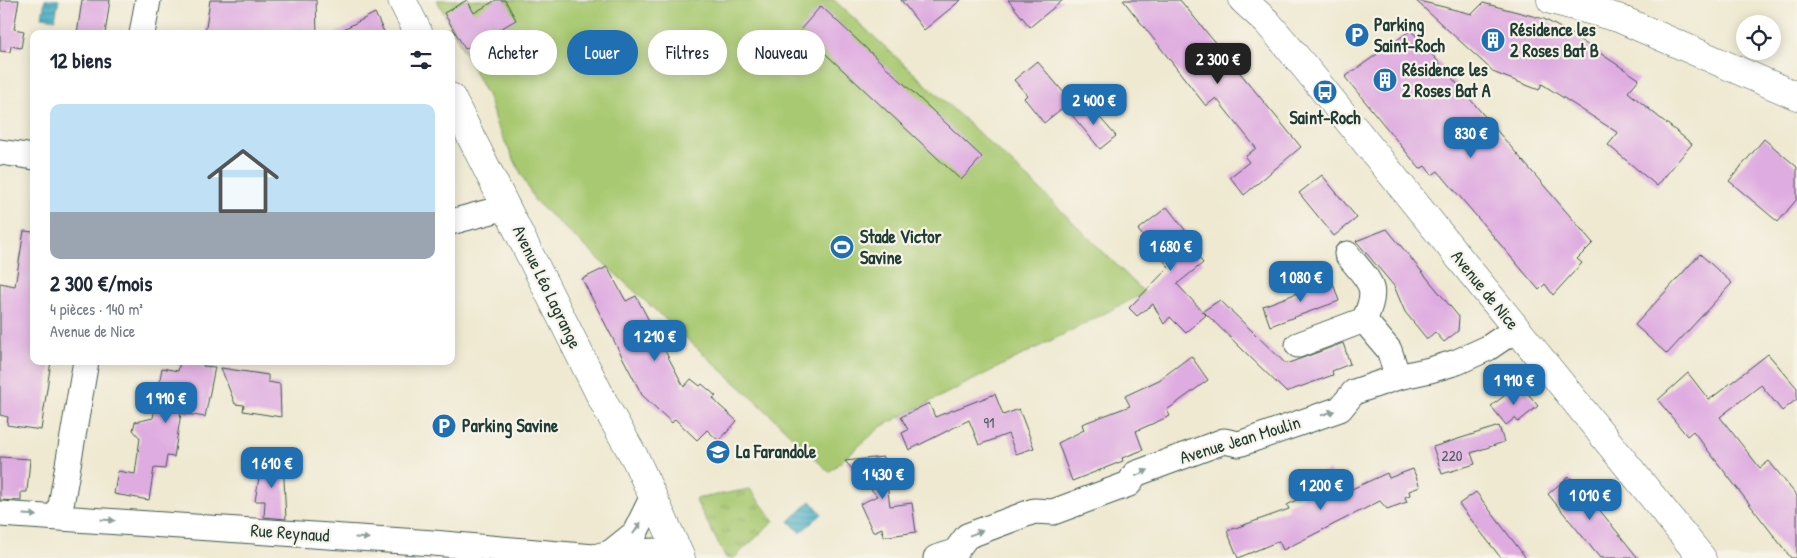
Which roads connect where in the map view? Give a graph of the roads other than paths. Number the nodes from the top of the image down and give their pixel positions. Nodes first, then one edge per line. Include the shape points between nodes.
1 (148, 0) edge
2 (402, 0) edge
3 (1244, 0) edge
4 (1551, 0) edge
5 (1260, 11) edge
6 (143, 30) edge
7 (417, 30) edge
8 (1797, 96) edge
9 (455, 106) edge
10 (0, 152) edge
11 (30, 156) edge
12 (507, 207) junction
13 (455, 221) edge
14 (1346, 254) dead end
15 (1364, 320) junction
16 (1516, 329) junction
17 (1298, 345) dead end
18 (85, 365) edge
19 (1398, 377) junction
20 (653, 496) junction
21 (0, 514) edge
22 (60, 517) junction
23 (610, 553) junction
24 (680, 554) edge
25 (936, 558) edge
26 (1702, 558) edge

1 - 6 street
2 - 7 street
3 - 5 street, Avenue de Nice
4 - 8 street via 1618,18
5 - 16 street, Avenue de Nice
9 - 12 street, Avenue Léo Lagrange
10 - 11 street
12 - 13 street
12 - 20 street, Avenue Léo Lagrange
14 - 15 street via 1370,283 1373,294
15 - 17 street
15 - 19 street via 1389,350
16 - 19 street, Avenue Jean Moulin via 1488,348 1457,362
16 - 26 street, Avenue de Nice
18 - 22 street
25 -> 19 street, Avenue Jean Moulin via 955,552 967,536 1034,511 1062,509 1129,484 1135,474 1224,441 1238,444 1340,409 1354,392
23 -> 20 street via 635,533
20 - 24 street, Avenue Léo Lagrange
21 -> 22 street, Rue Reynaud
22 -> 23 street, Rue Reynaud via 594,557
23 - 24 street, Rue Reynaud

